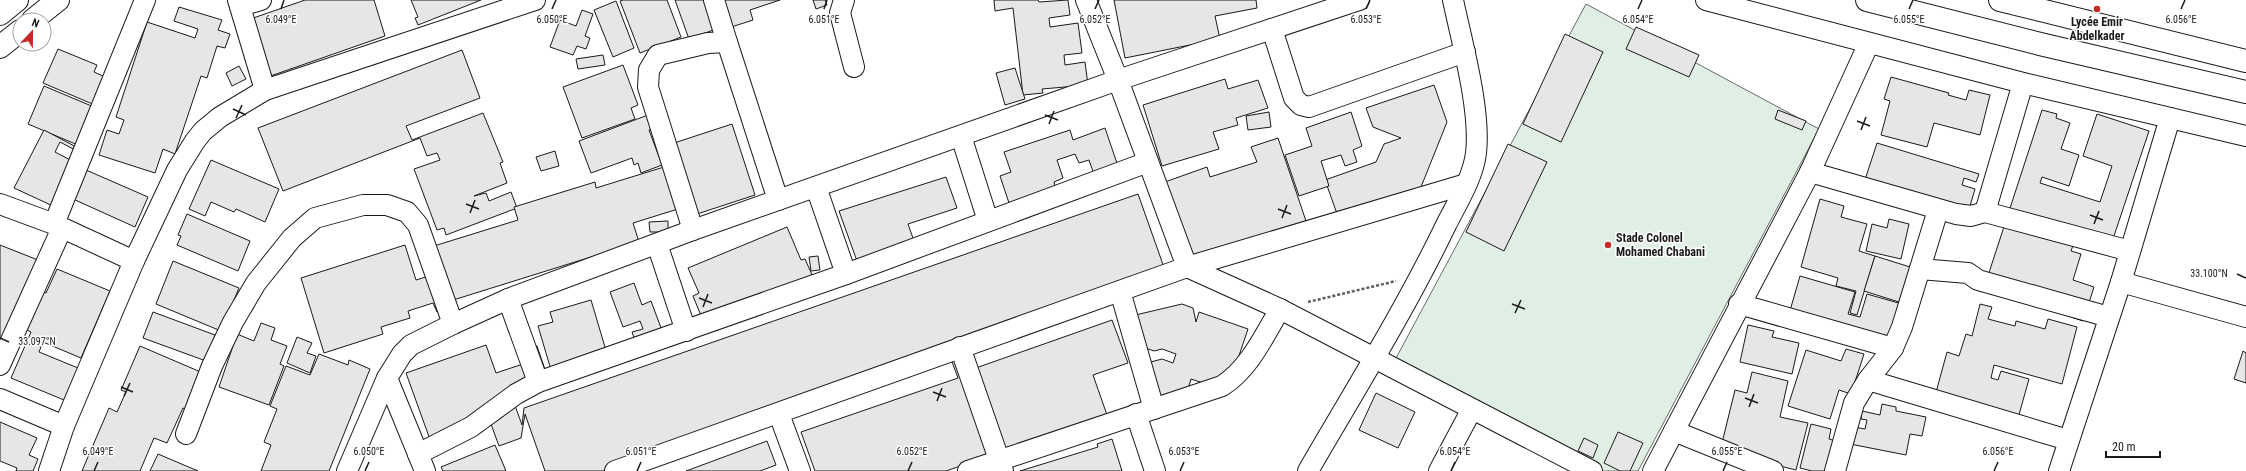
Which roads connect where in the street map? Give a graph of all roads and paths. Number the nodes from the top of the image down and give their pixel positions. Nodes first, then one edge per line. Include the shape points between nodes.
1 (17, 0) edge
2 (58, 0) edge
3 (145, 0) edge
4 (261, 0) edge
5 (535, 0) edge
6 (714, 0) edge
7 (844, 0) edge
8 (1086, 0) edge
9 (1453, 0) edge
10 (1706, 0) edge
11 (1867, 0) edge
12 (2000, 0) edge
13 (1347, 2) edge
14 (239, 3) edge
15 (43, 12) edge
16 (0, 14) edge
17 (1272, 29) junction
18 (12, 37) edge
19 (727, 42) junction
20 (1869, 43) junction
21 (0, 47) edge
22 (1465, 52) junction
23 (2246, 61) edge
24 (854, 67) dead end
25 (1118, 80) junction
26 (2023, 83) junction
27 (265, 90) junction
28 (2246, 92) edge
29 (2170, 118) junction
30 (961, 136) junction
31 (2246, 136) edge
32 (1148, 162) junction
33 (1810, 172) junction
34 (1466, 184) junction
35 (816, 187) junction
36 (778, 200) junction
37 (0, 204) edge
38 (1938, 210) junction
39 (1985, 212) junction
40 (988, 221) junction
41 (58, 226) junction
42 (693, 230) junction
43 (657, 244) junction
44 (2130, 251) junction
45 (134, 261) junction
46 (1187, 267) junction
47 (1920, 270) junction
48 (846, 274) junction
49 (1422, 275) junction
50 (2121, 282) junction
51 (1120, 291) junction
52 (508, 300) junction
53 (1739, 304) junction
54 (1280, 309) junction
55 (2109, 317) junction
56 (2246, 317) edge
57 (454, 324) junction
58 (686, 331) junction
59 (960, 347) junction
60 (1893, 348) junction
61 (1373, 358) junction
62 (0, 365) edge
63 (387, 378) junction
64 (1868, 380) junction
65 (538, 382) junction
66 (0, 399) edge
67 (1472, 409) junction
68 (1145, 412) junction
69 (779, 414) junction
70 (64, 426) junction
71 (1674, 431) junction
72 (186, 434) dead end
73 (2068, 440) junction
74 (421, 462) edge
75 (1001, 466) edge
76 (49, 471) edge
77 (347, 471) edge
78 (615, 471) edge
79 (800, 471) edge
80 (968, 471) edge
81 (1155, 471) edge
82 (1308, 471) edge
83 (1439, 471) edge
84 (1592, 471) edge
85 (1654, 471) edge
86 (1773, 471) edge
87 (1835, 471) edge
88 (2059, 471) edge

1 - 16 main road
2 - 15 main road
3 - 41 street
4 - 14 street
5 - 27 street
6 - 19 street
7 - 24 street via 840,13
8 - 25 street
9 - 22 street
10 - 20 street
11 - 28 main road
12 - 23 main road
13 - 17 street
14 - 27 street
17 - 22 street via 1294,98 1301,105 1309,107
17 - 25 street
18 - 21 main road
19 - 36 street
19 - 42 street via 708,43 658,55 649,70 648,87
20 - 26 street
20 - 33 street
22 - 34 street via 1475,116 1476,153
25 - 30 street
25 - 32 street
26 - 29 street
26 - 39 street
27 - 45 street via 220,117 195,141 177,170
29 - 31 street
29 - 44 street
30 - 35 street
30 - 40 street
32 - 40 street
32 - 46 street
33 - 38 street
33 - 53 street
34 - 46 street
34 - 49 street
35 - 36 street
35 - 48 street
36 - 42 street
37 - 41 street
38 - 39 street via 1971,216
38 - 47 street
39 - 44 street
40 - 48 street
41 - 45 street
41 - 62 street
42 - 43 street
43 - 52 street
43 - 58 street
44 - 50 street
45 - 70 street
46 - 51 street
46 - 54 street
47 - 55 street via 1968,273 1978,280
47 - 60 street
48 - 58 street
49 - 54 path
49 - 61 street
50 - 55 street
50 - 56 street
51 - 59 street
51 - 68 street
52 - 57 street
52 - 65 street
53 - 60 street
53 - 71 street
54 - 61 street
54 - 68 street via 1246,364 1233,378 1222,386
55 - 73 street
57 - 63 street via 411,345
57 - 72 street via 418,225 407,212 387,205 363,205 315,218 292,238 246,298 212,366
58 - 65 street
59 - 69 street
59 - 75 street
60 - 64 street
61 - 67 street
61 - 82 street
63 - 74 street
63 - 77 street
64 - 73 street
64 - 87 street via 1854,403
65 - 74 street via 516,394
66 - 70 street
67 - 83 street
67 - 84 street
68 - 75 street
68 - 81 street
69 - 78 street
69 - 79 street
70 - 76 street
71 - 85 street
71 - 86 street
73 - 88 street
75 - 80 street

